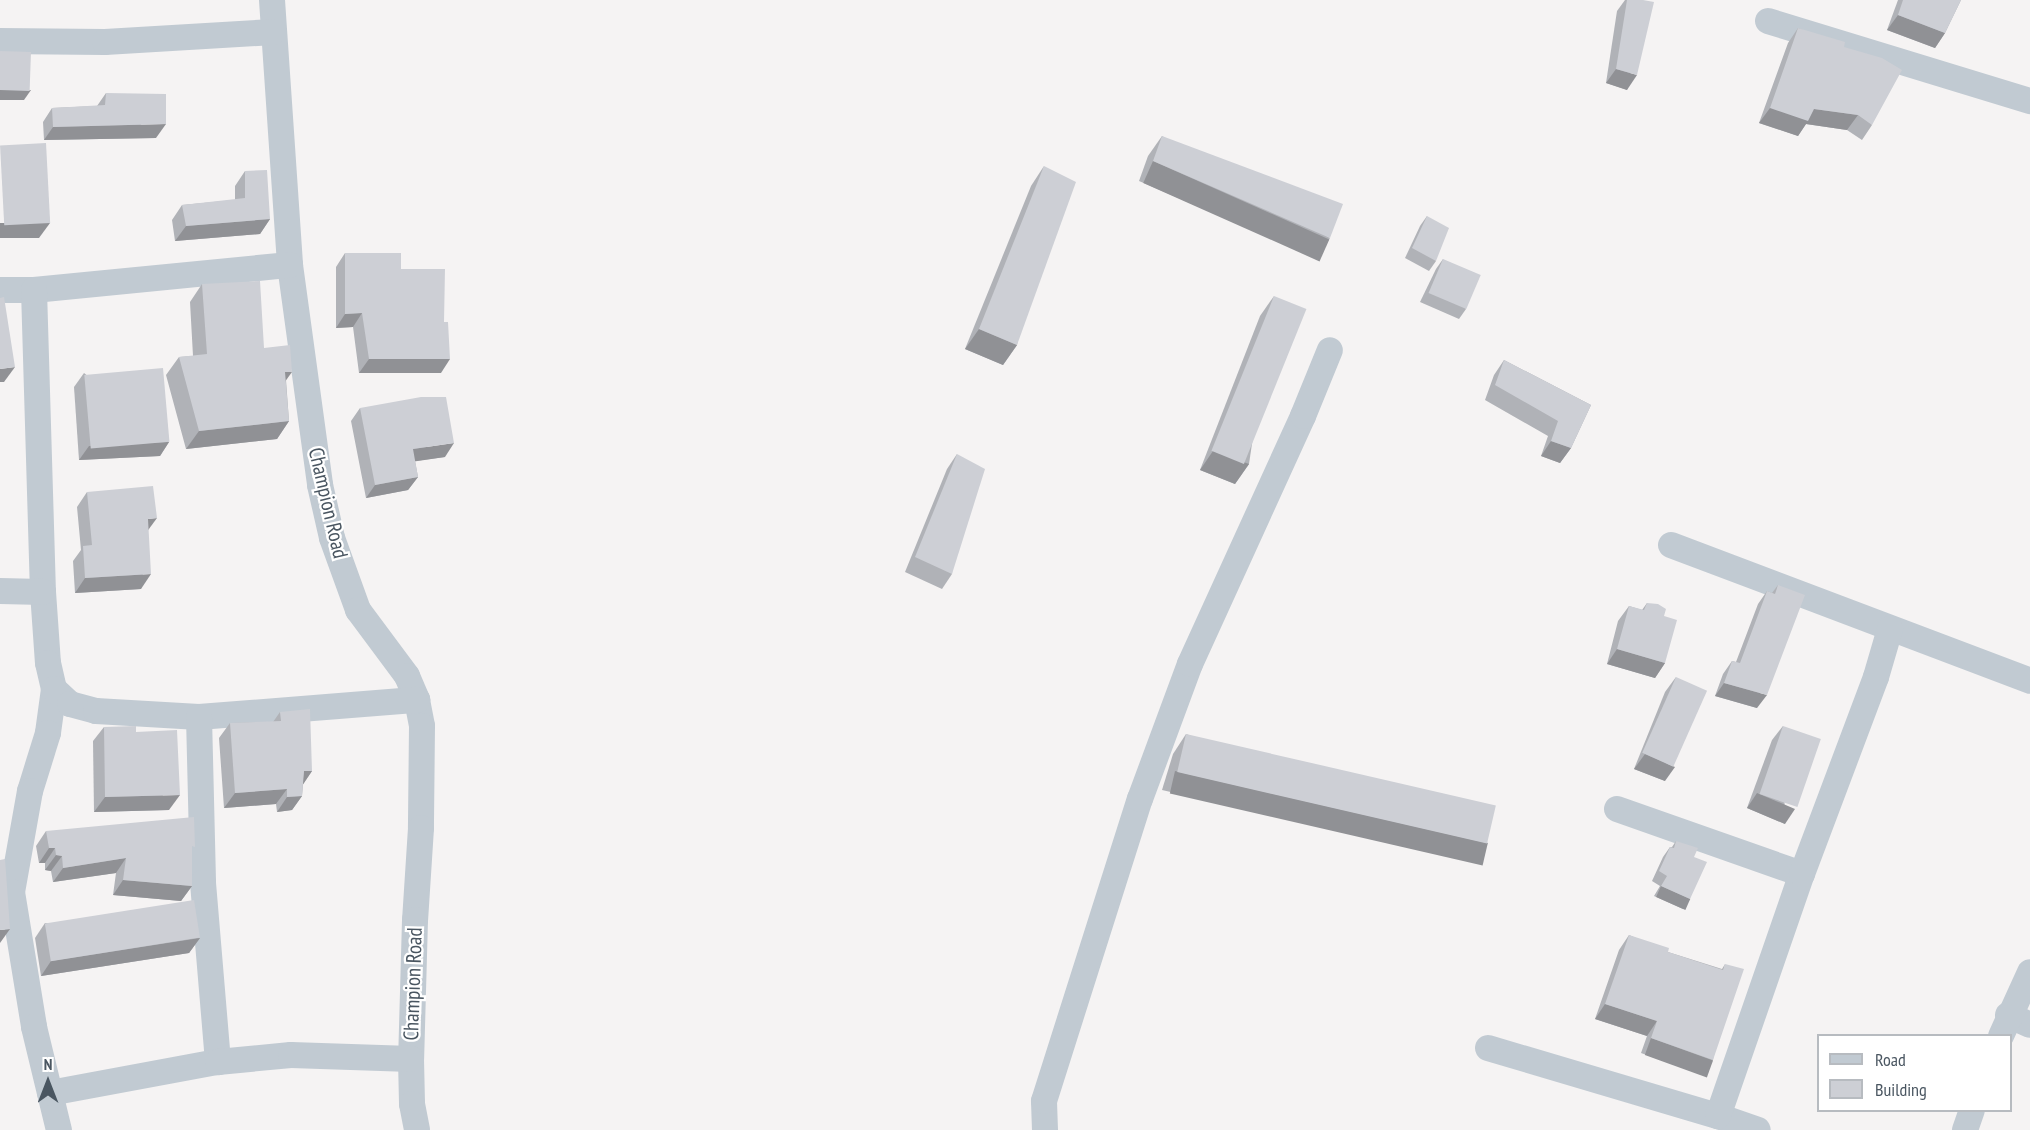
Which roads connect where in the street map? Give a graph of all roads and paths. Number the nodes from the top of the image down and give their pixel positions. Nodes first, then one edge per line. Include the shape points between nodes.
1 (272, 0) edge
2 (1768, 21) dead end
3 (274, 32) junction
4 (0, 41) edge
5 (2030, 101) edge
6 (290, 265) junction
7 (0, 290) edge
8 (34, 290) junction
9 (1330, 350) dead end
10 (1671, 545) dead end
11 (0, 591) edge
12 (44, 592) junction
13 (1890, 629) junction
14 (2030, 681) edge
15 (54, 689) junction
16 (417, 700) junction
17 (199, 717) junction
18 (1617, 810) dead end
19 (1802, 874) junction
20 (2030, 972) edge
21 (2013, 1025) edge
22 (1488, 1048) dead end
23 (411, 1059) junction
24 (218, 1062) junction
25 (50, 1093) junction
26 (1971, 1112) edge
27 (1718, 1116) junction
28 (59, 1130) edge
29 (417, 1130) edge
30 (1045, 1130) edge
31 (1758, 1130) edge
32 (1965, 1130) edge

1 - 3 street, Champion Road
2 - 5 street
3 - 4 street via 105,42
3 - 6 street, Champion Road
6 - 8 street
6 - 16 street, Champion Road via 320,485 332,538 358,610 407,676
7 - 8 street
8 - 12 street
9 - 30 street via 1190,664 1144,789 1044,1101
10 - 13 street
11 - 12 street
12 - 15 street via 48,663
13 - 14 street
13 - 19 street via 1841,775
15 - 17 street via 70,704 96,711
15 - 25 street via 48,733 30,791 12,892 34,1027
16 - 17 street
16 - 23 street, Champion Road via 422,726 421,828
17 - 24 street via 203,883
18 - 19 street
19 - 27 street
20 - 21 street
22 - 27 street
23 - 24 street via 291,1054
23 - 29 street, Champion Road
24 - 25 street
25 - 28 street
26 - 32 street
27 - 31 street

